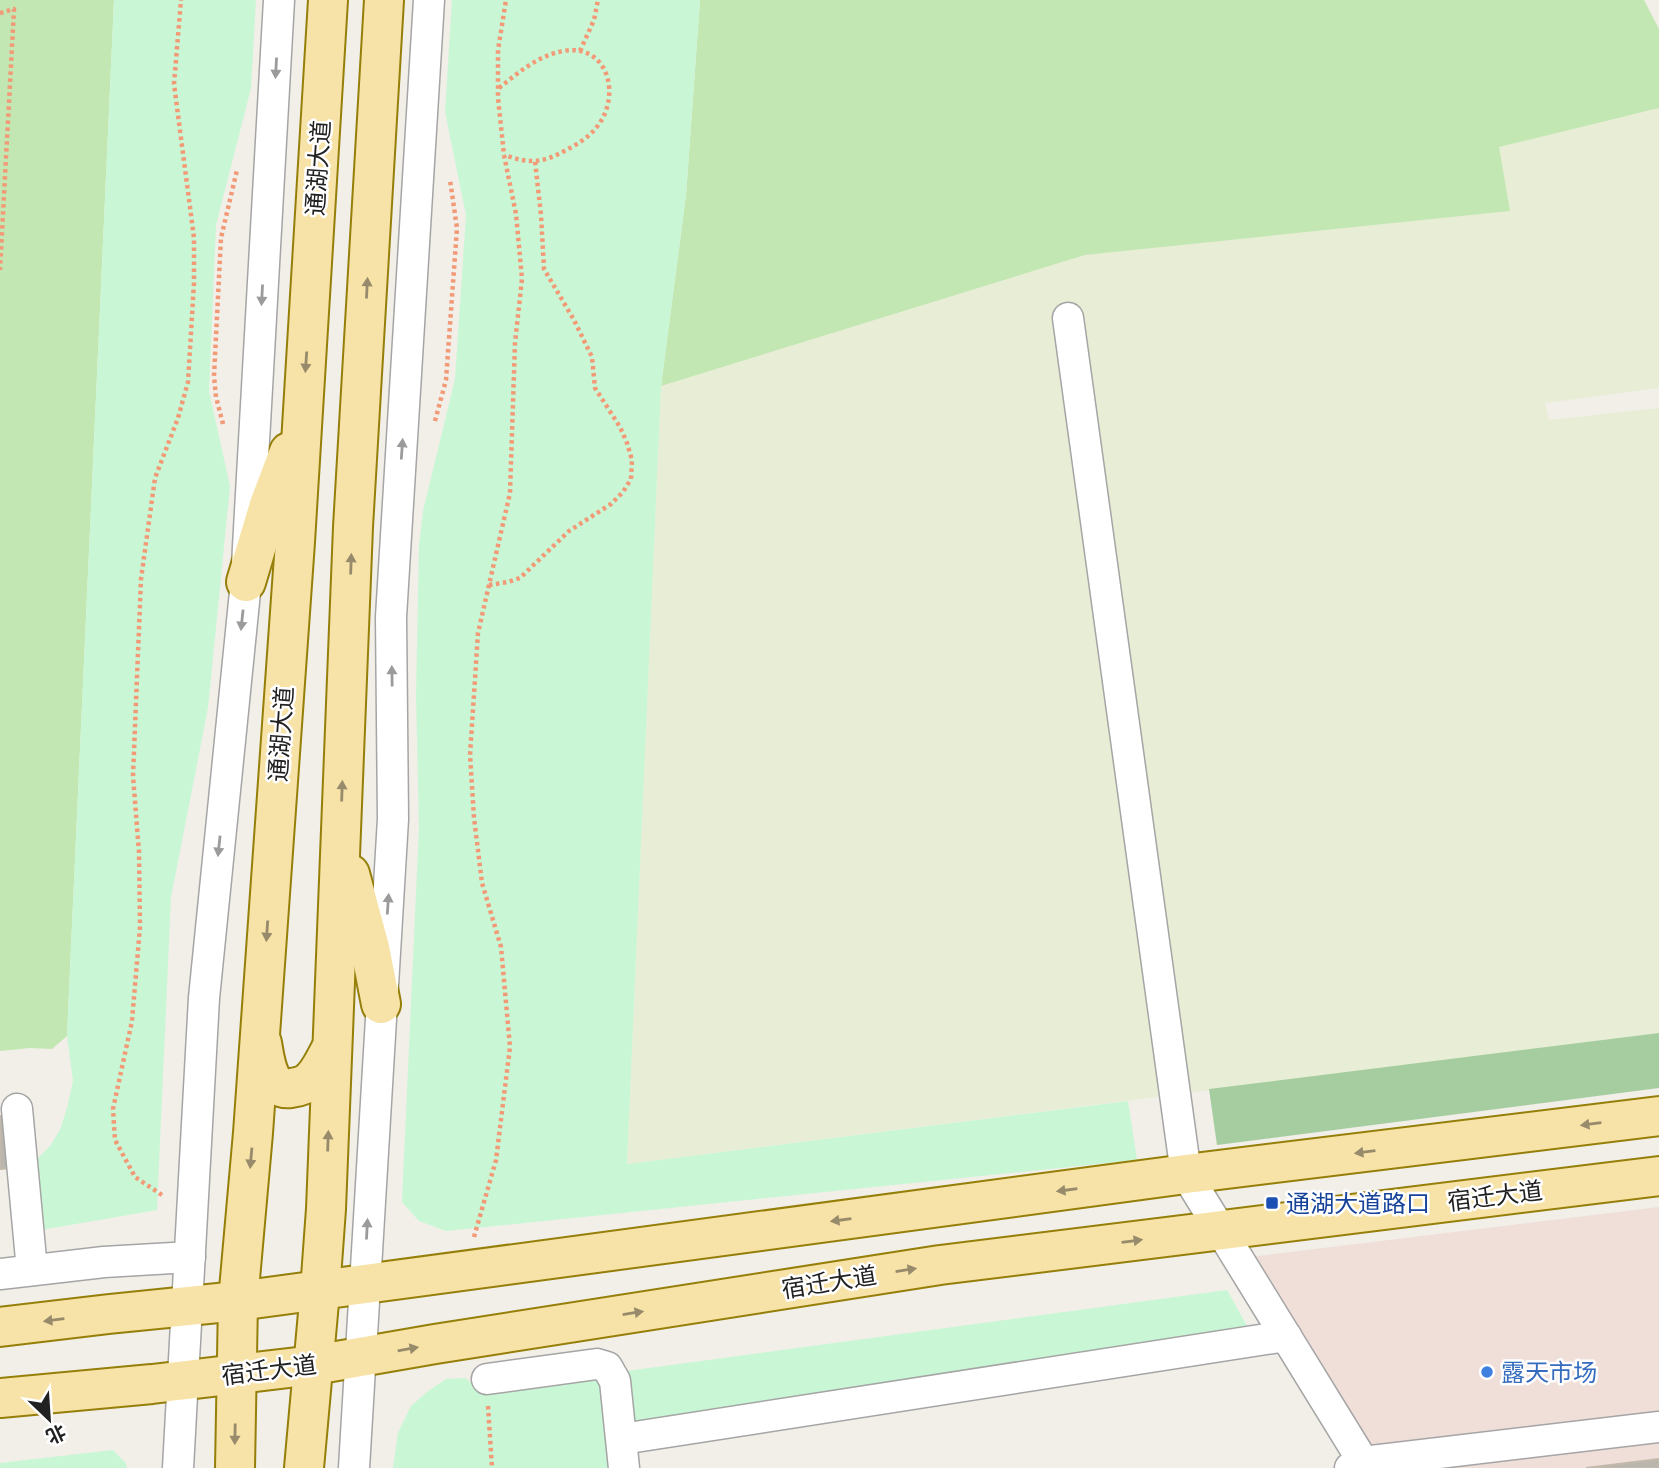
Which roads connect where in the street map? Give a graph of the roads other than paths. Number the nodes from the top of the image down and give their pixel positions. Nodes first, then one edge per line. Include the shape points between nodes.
1 (279, 0) edge
2 (328, 0) edge
3 (384, 0) edge
4 (429, 0) edge
5 (1068, 318) dead end
6 (303, 414) junction
7 (246, 582) junction
8 (340, 839) junction
9 (381, 1004) junction
10 (260, 1035) junction
11 (332, 1047) junction
12 (18, 1109) dead end
13 (1659, 1115) edge
14 (1186, 1174) junction
15 (1659, 1176) edge
16 (1221, 1230) junction
17 (190, 1256) junction
18 (32, 1270) junction
19 (0, 1274) edge
20 (364, 1285) junction
21 (320, 1291) junction
22 (238, 1301) junction
23 (187, 1306) junction
24 (0, 1327) edge
25 (1286, 1336) junction
26 (360, 1357) junction
27 (314, 1365) junction
28 (235, 1375) junction
29 (487, 1379) dead end
30 (183, 1380) junction
31 (0, 1398) edge
32 (1659, 1427) edge
33 (623, 1454) edge
34 (1360, 1466) edge
35 (178, 1468) edge
36 (234, 1468) edge
37 (304, 1468) edge
38 (354, 1468) edge

1 -> 7 street
2 -> 6 main road, 通湖大道
8 -> 3 main road
9 -> 4 street via 393,819 391,617
5 - 14 street
6 - 7 main road
6 -> 10 main road, 通湖大道
7 -> 17 street via 204,998
8 - 9 main road
8 - 11 main road
20 -> 9 street
10 - 11 main road via 267,1071 275,1083 287,1089 312,1080
10 -> 22 main road, 通湖大道
21 -> 11 main road
12 - 18 street
13 -> 14 main road
14 - 16 street
14 -> 20 main road
15 - 16 main road, 宿迁大道
16 - 25 street
26 -> 16 main road, 宿迁大道 via 940,1265
17 - 18 street
17 - 23 street
18 - 19 street
20 - 21 main road
20 - 26 street
21 - 22 main road
21 - 27 main road
22 - 23 main road
22 - 28 main road, 通湖大道
23 -> 24 main road
23 - 30 street
25 - 33 street
25 - 34 street
26 - 27 main road, 宿迁大道
26 - 38 street
27 - 28 main road, 宿迁大道
27 - 37 main road
28 - 30 main road, 宿迁大道
28 -> 36 main road, 通湖大道
29 - 33 street via 597,1364 607,1367 615,1381
30 - 31 main road, 宿迁大道
30 - 35 street
32 - 34 street

